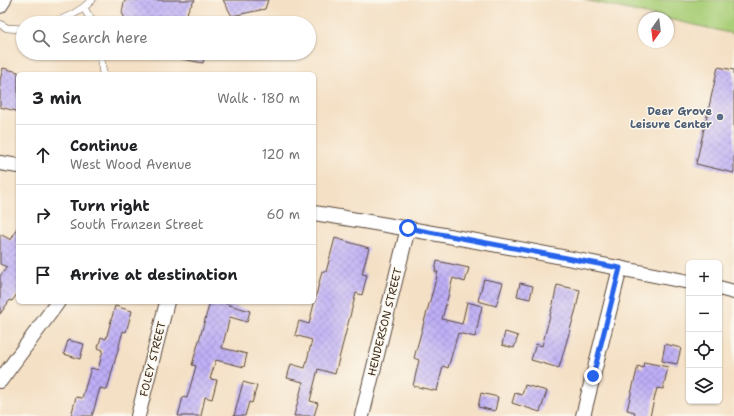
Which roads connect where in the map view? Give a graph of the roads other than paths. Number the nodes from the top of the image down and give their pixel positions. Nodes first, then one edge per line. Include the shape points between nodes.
1 (4, 0) edge
2 (92, 0) edge
3 (0, 6) edge
4 (84, 8) junction
5 (69, 16) edge
6 (89, 16) edge
7 (0, 24) edge
8 (16, 28) edge
9 (101, 60) edge
10 (103, 72) edge
11 (0, 163) edge
12 (16, 166) edge
13 (316, 213) edge
14 (408, 228) junction
15 (620, 268) junction
16 (686, 281) edge
17 (722, 289) edge
18 (734, 292) edge
19 (57, 304) edge
20 (166, 304) edge
21 (0, 381) edge
22 (138, 416) edge
23 (362, 416) edge
24 (583, 416) edge

1 - 3 street
2 - 4 lane
4 - 5 lane
4 - 6 lane
7 - 8 lane via 7,28
9 - 10 lane
11 - 12 street
13 - 14 street
14 - 15 street
14 - 23 street, HENDERSON STREET
15 - 16 street
15 - 24 street
17 - 18 street
19 - 21 street
20 - 22 street, FOLEY STREET

